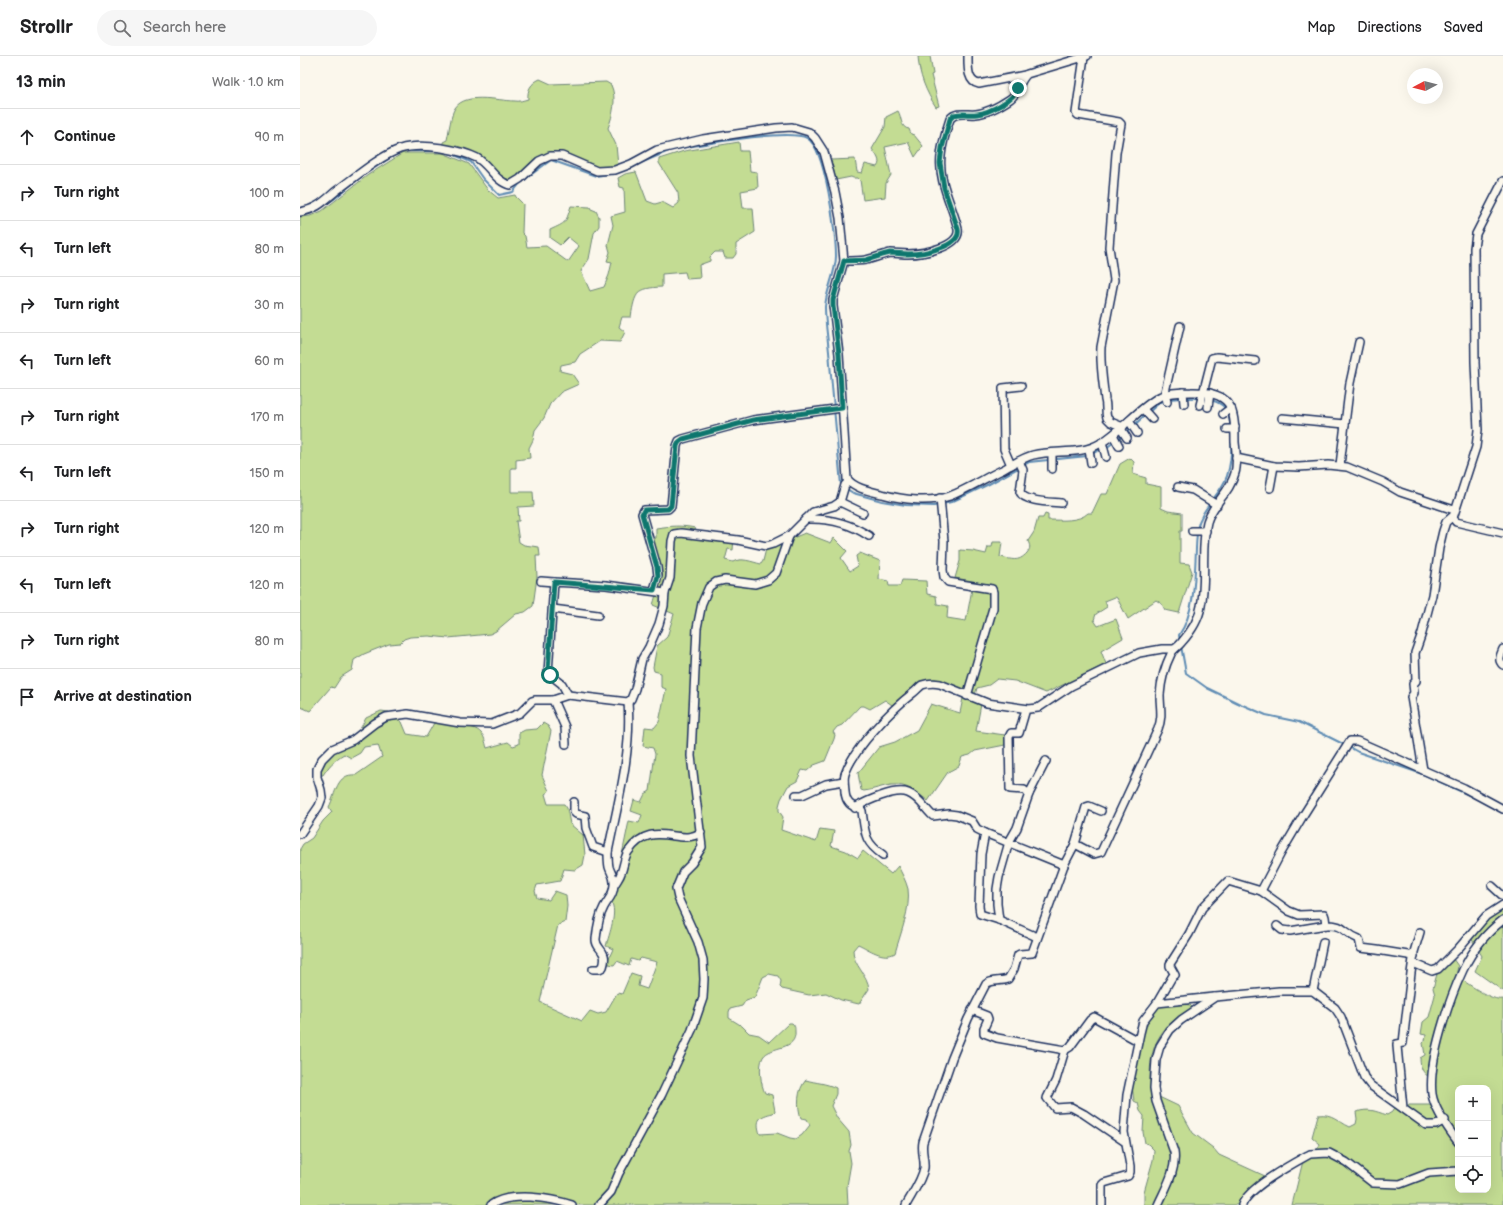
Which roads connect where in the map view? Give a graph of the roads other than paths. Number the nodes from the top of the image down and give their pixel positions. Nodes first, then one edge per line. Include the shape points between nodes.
1 (968, 56) edge
2 (1085, 56) edge
3 (1025, 75) junction
4 (1503, 181) edge
5 (300, 212) edge
6 (844, 261) junction
7 (1180, 326) dead end
8 (1359, 342) dead end
9 (1255, 361) dead end
10 (1021, 386) dead end
11 (1165, 394) junction
12 (1205, 400) junction
13 (1167, 402) dead end
14 (841, 408) junction
15 (1282, 418) dead end
16 (1345, 424) junction
17 (1124, 433) junction
18 (1236, 458) junction
19 (1011, 465) junction
20 (1340, 465) junction
21 (1021, 466) junction
22 (1274, 466) junction
23 (847, 483) junction
24 (1178, 487) dead end
25 (1270, 488) dead end
26 (840, 502) junction
27 (1061, 503) dead end
28 (1213, 503) junction
29 (941, 504) junction
30 (863, 513) dead end
31 (1454, 513) junction
32 (806, 519) junction
33 (1503, 534) edge
34 (789, 536) junction
35 (869, 536) dead end
36 (541, 582) dead end
37 (554, 582) junction
38 (654, 590) junction
39 (665, 593) junction
40 (553, 609) junction
41 (598, 615) dead end
42 (1176, 648) junction
43 (1503, 649) edge
44 (1503, 665) edge
45 (568, 695) junction
46 (966, 696) junction
47 (553, 700) junction
48 (628, 702) junction
49 (1026, 709) junction
50 (566, 744) dead end
51 (1046, 761) dead end
52 (1423, 770) junction
53 (844, 781) junction
54 (1029, 794) junction
55 (796, 795) dead end
56 (574, 802) dead end
57 (855, 808) junction
58 (1503, 809) edge
59 (1101, 811) dead end
60 (701, 832) junction
61 (985, 833) junction
62 (300, 834) edge
63 (1009, 842) junction
64 (1075, 844) junction
65 (608, 852) junction
66 (883, 855) dead end
67 (1064, 865) junction
68 (614, 886) junction
69 (1492, 886) dead end
70 (1261, 891) junction
71 (1503, 896) edge
72 (1503, 905) edge
73 (999, 920) junction
74 (1503, 920) edge
75 (1326, 925) junction
76 (1277, 926) dead end
77 (1420, 932) dead end
78 (1037, 937) junction
79 (1323, 942) dead end
80 (1414, 960) junction
81 (593, 969) dead end
82 (1313, 991) junction
83 (1215, 997) junction
84 (1157, 1003) junction
85 (972, 1010) junction
86 (1138, 1041) junction
87 (1065, 1050) junction
88 (1403, 1108) junction
89 (1445, 1120) junction
90 (1455, 1137) edge
91 (1124, 1141) junction
92 (1455, 1171) edge
93 (491, 1205) edge
94 (572, 1205) edge
95 (599, 1205) edge
96 (906, 1205) edge
97 (1102, 1205) edge
98 (1158, 1205) edge
99 (1242, 1205) edge

1 - 3 street via 968,68 975,83
2 - 3 street
2 - 17 street via 1076,113 1121,124 1116,153 1109,247 1114,280 1100,355 1106,418
3 - 6 street via 1011,99 980,113 954,115 950,119 940,163 944,188 958,229 957,238 948,245 930,252 892,253 865,260
4 - 31 street via 1476,234 1475,362 1478,430 1476,447
5 - 6 street via 320,206 335,192 400,149 419,146 442,148 469,155 478,159 510,185 539,161 550,156 562,156 597,171 615,170 657,150 703,139 792,127 809,132 824,152 840,218
6 - 14 street via 833,300
7 - 11 street
8 - 16 street
9 - 12 street via 1212,358
10 - 19 street via 1003,388 1004,449
11 - 12 street via 1184,399
11 - 13 street
11 - 17 street via 1151,402 1147,414
12 - 18 street via 1222,396
14 - 23 street
14 - 38 street via 753,420 679,442 671,506 668,509 644,510 642,514 657,567 658,576
15 - 16 street
16 - 20 street
17 - 21 street via 1104,450 1090,456 1080,451 1052,461 1034,455
18 - 22 street
18 - 28 street via 1236,469 1229,490
19 - 21 street
19 - 29 street via 949,496
20 - 22 street
20 - 31 street
21 - 27 street via 1020,492 1023,496 1027,499
22 - 25 street
23 - 26 street
23 - 29 street via 896,498 920,499
24 - 28 street via 1193,490
26 - 30 street
26 - 32 street via 813,512
28 - 42 street via 1210,515 1199,531 1205,574 1201,607 1185,639
29 - 46 street via 943,570 946,580 965,586 992,589 993,592 993,608
31 - 33 street via 1456,522
31 - 52 street via 1446,522 1443,531 1432,595 1415,653 1416,681 1411,697
32 - 34 street
32 - 35 street via 818,518 846,524
34 - 39 street via 766,546 738,540 674,534 670,578
34 - 60 street via 776,573 768,580 755,584 725,580 716,582 709,587 702,603 697,628 691,756
36 - 37 street
37 - 38 street
37 - 40 street
38 - 39 street
39 - 48 street via 660,624 642,659 635,689
40 - 41 street
40 - 45 street via 548,673 562,684
42 - 49 street via 1139,653 1071,686 1038,708
42 - 64 street via 1172,652 1162,682 1162,713 1158,729 1101,852 1094,854
43 - 44 street via 1499,658
45 - 47 street
45 - 48 street
46 - 49 street via 987,703
46 - 53 street via 940,684 922,685 869,736 851,762
47 - 50 street via 565,727
47 - 62 street via 532,701 520,713 492,724 460,723 408,714 386,717 353,740 332,749 318,765 317,777 322,798
48 - 65 street via 628,743
49 - 54 street via 1020,734 1009,734 1010,789 1024,790
51 - 54 street
52 - 58 street
52 - 70 street via 1357,741 1350,741 1304,814
53 - 55 street via 826,784 802,795
53 - 57 street via 846,799
54 - 63 street
56 - 65 street via 574,812 586,818 586,828 594,847
57 - 61 street via 895,792 908,793 933,816 957,815 972,821 977,829
57 - 66 street via 862,811 865,836 869,843
59 - 64 street via 1086,807
60 - 68 street via 696,836 662,834 639,840 627,853
60 - 95 street via 702,847 683,872 676,889 703,960 701,1004 692,1030 662,1094 611,1192
61 - 63 street
61 - 73 street via 981,854 980,914
63 - 67 street
63 - 73 street via 997,889
64 - 67 street
65 - 68 street
67 - 78 street
68 - 81 street via 612,896 601,914 596,942 603,951 605,960 603,967
69 - 71 street
70 - 75 street via 1299,915 1324,914
70 - 84 street via 1228,881 1210,899 1202,908 1170,964 1175,975
72 - 80 street via 1486,916 1438,969 1432,971
73 - 78 street
74 - 89 street via 1479,944 1463,969 1446,1013 1432,1076 1432,1095 1436,1108
75 - 76 street via 1290,931
75 - 80 street via 1342,927 1359,939 1361,948
77 - 80 street
78 - 85 street via 1032,953 1018,955 1008,979 989,981
79 - 82 street
80 - 88 street via 1407,1000 1404,1041 1397,1044
82 - 83 street via 1279,991
82 - 88 street via 1335,1008 1341,1017 1364,1077 1370,1085
83 - 84 street
83 - 98 street via 1170,1030 1160,1046 1156,1060 1156,1101 1175,1158 1174,1167
84 - 86 street via 1144,1022
85 - 87 street via 987,1016 983,1031 986,1034
85 - 96 street via 952,1058 923,1142 923,1172
86 - 87 street via 1094,1017
86 - 91 street via 1127,1095
87 - 91 street via 1058,1075 1047,1098 1055,1108 1071,1107
88 - 89 street via 1426,1125 1436,1125
89 - 90 street
91 - 97 street via 1130,1172 1128,1176 1102,1184
92 - 99 street via 1429,1173 1400,1184 1373,1183 1346,1162 1329,1153 1318,1152 1301,1159 1249,1193
93 - 94 street via 515,1198 560,1201

